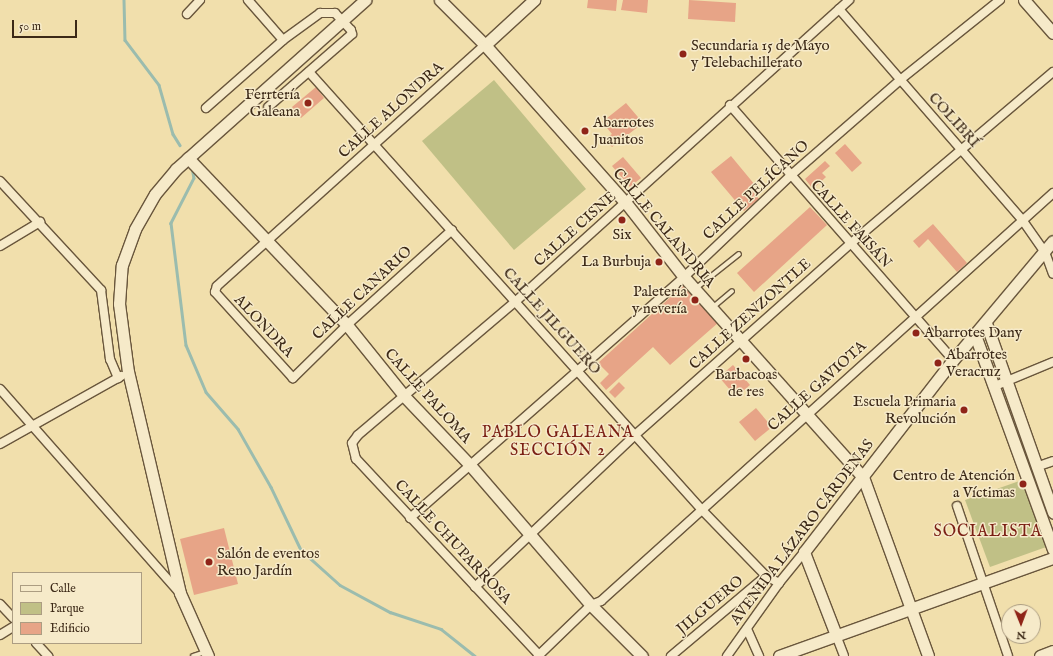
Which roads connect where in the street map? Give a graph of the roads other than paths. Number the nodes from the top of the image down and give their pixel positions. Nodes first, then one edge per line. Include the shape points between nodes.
1 (200, 0) edge
2 (248, 0) edge
3 (365, 0) edge
4 (440, 0) edge
5 (534, 0) edge
6 (849, 0) edge
7 (1000, 0) edge
8 (1024, 0) edge
9 (838, 9) junction
10 (187, 14) dead end
11 (342, 21) junction
12 (1053, 33) edge
13 (284, 40) junction
14 (484, 46) junction
15 (309, 72) junction
16 (1053, 72) edge
17 (900, 80) junction
18 (730, 105) junction
19 (268, 107) dead end
20 (206, 108) dead end
21 (374, 146) junction
22 (963, 151) junction
23 (188, 158) junction
24 (790, 176) junction
25 (0, 181) edge
26 (1053, 194) edge
27 (626, 202) junction
28 (1023, 221) junction
29 (40, 222) junction
30 (452, 230) junction
31 (1053, 241) edge
32 (268, 242) junction
33 (850, 244) junction
34 (0, 246) edge
35 (1045, 252) junction
36 (739, 254) dead end
37 (1052, 269) edge
38 (684, 277) junction
39 (695, 289) junction
40 (732, 291) dead end
41 (216, 292) joint
42 (516, 301) junction
43 (712, 309) junction
44 (915, 316) junction
45 (986, 323) junction
46 (347, 325) junction
47 (975, 335) junction
48 (741, 341) junction
49 (953, 360) junction
50 (1053, 362) edge
51 (578, 370) junction
52 (128, 372) junction
53 (118, 378) junction
54 (293, 378) joint
55 (1005, 380) junction
56 (995, 386) junction
57 (0, 389) edge
58 (405, 397) junction
59 (808, 413) junction
60 (34, 425) junction
61 (635, 435) junction
62 (352, 443) joint
63 (0, 444) edge
64 (1053, 461) edge
65 (470, 465) junction
66 (1036, 467) junction
67 (863, 477) junction
68 (957, 506) dead end
69 (702, 510) junction
70 (1053, 512) edge
71 (410, 518) junction
72 (531, 534) junction
73 (1053, 549) edge
74 (804, 552) junction
75 (1053, 558) edge
76 (766, 576) junction
77 (982, 582) junction
78 (779, 583) junction
79 (475, 587) junction
80 (180, 593) junction
81 (0, 604) edge
82 (910, 608) junction
83 (595, 609) junction
84 (12, 617) edge
85 (12, 628) edge
86 (747, 630) junction
87 (0, 635) edge
88 (836, 635) junction
89 (37, 644) edge
90 (1053, 651) edge
91 (207, 654) edge
92 (47, 655) edge
93 (192, 656) edge
94 (539, 656) edge
95 (642, 656) edge
96 (671, 656) edge
97 (727, 656) edge
98 (759, 656) edge
99 (780, 656) edge
100 (844, 656) edge
101 (928, 656) edge
102 (1008, 656) edge
103 (1040, 656) edge

1 - 10 street
2 - 13 street
3 - 11 street
4 - 14 street, CALLE CALANDRIA
5 - 14 street, CALLE ALONDRA
6 - 9 street, CALLE CISNE
7 - 17 street, CALLE PELÍCANO
8 - 12 street
9 - 17 street, COLIBRÍ
9 - 18 street, CALLE CISNE
11 - 13 street via 335,13 320,13
11 - 15 street via 352,30 352,34
11 - 23 street
13 - 20 street
14 - 21 street, CALLE ALONDRA
14 - 27 street, CALLE CALANDRIA
15 - 19 street
15 - 21 street, CALLE JILGUERO
16 - 22 street, CALLE ZENZONTLE
17 - 22 street, COLIBRÍ
17 - 24 street, CALLE PELÍCANO
18 - 24 street, CALLE FAISÁN
18 - 27 street, CALLE CISNE
21 - 30 street, CALLE JILGUERO
21 - 32 street, CALLE ALONDRA
22 - 28 street, COLIBRÍ
22 - 33 street, CALLE ZENZONTLE
23 - 32 street, CALLE PALOMA
23 - 52 street via 155,194 135,229 122,265 119,304
24 - 33 street, CALLE FAISÁN
24 - 38 street, CALLE PELÍCANO
25 - 29 street
26 - 28 street, CALLE GAVIOTA
27 - 38 street, CALLE CALANDRIA
27 - 42 street, CALLE CISNE
28 - 35 street, COLIBRÍ
28 - 44 street, CALLE GAVIOTA
29 - 34 street
29 - 53 street via 101,290 110,359
30 - 42 street, CALLE JILGUERO
30 - 46 street, CALLE CANARIO
31 - 35 street, AVENIDA LÁZARO CÁRDENAS
32 - 41 street, CALLE ALONDRA via 217,286
32 - 46 street, CALLE PALOMA
33 - 44 street, CALLE FAISÁN
33 - 48 street, CALLE ZENZONTLE
35 - 37 street, COLIBRÍ
35 - 45 street, AVENIDA LÁZARO CÁRDENAS
36 - 39 lane
38 - 39 street, CALLE CALANDRIA
38 - 51 street, CALLE PELÍCANO
39 - 43 street, CALLE CALANDRIA
40 - 43 lane
41 - 54 street, ALONDRA
42 - 51 street, CALLE JILGUERO
42 - 58 street, CALLE CISNE
43 - 48 street, CALLE CALANDRIA
44 - 49 street, CALLE FAISÁN
44 - 59 street, CALLE GAVIOTA
45 - 47 street, AVENIDA LÁZARO CÁRDENAS
45 - 55 street
46 - 54 street, CALLE CANARIO
46 - 58 street, CALLE PALOMA
47 - 49 street, AVENIDA LÁZARO CÁRDENAS
47 - 56 street
48 - 59 street, CALLE CALANDRIA
48 - 61 street, CALLE ZENZONTLE
49 - 67 street, AVENIDA LÁZARO CÁRDENAS
50 - 55 street
51 - 61 street, CALLE JILGUERO
51 - 65 street, CALLE PELÍCANO
52 - 53 street
52 - 80 street
53 - 60 street
55 - 56 street
55 - 66 street
56 - 73 street
57 - 60 street
58 - 62 street, CALLE CISNE via 358,435
58 - 65 street, CALLE PALOMA
59 - 67 street, CALLE CALANDRIA
59 - 69 street, CALLE GAVIOTA
60 - 63 street
60 - 80 street
61 - 69 street, CALLE JILGUERO
61 - 72 street, CALLE ZENZONTLE
62 - 71 street, CALLE CHUPARROSA via 356,459
64 - 66 street
65 - 71 street, CALLE PELÍCANO
65 - 72 street, CALLE PALOMA
66 - 70 street
67 - 74 street, AVENIDA LÁZARO CÁRDENAS
67 - 82 street
68 - 77 street
69 - 76 street, CALLE JILGUERO
69 - 83 street, CALLE GAVIOTA
71 - 79 street, CALLE CHUPARROSA
72 - 79 street, CALLE ZENZONTLE
72 - 83 street, CALLE PALOMA
74 - 78 street, AVENIDA LÁZARO CÁRDENAS
74 - 88 street
75 - 77 street
76 - 78 street, CALLE JILGUERO
76 - 96 street, JILGUERO
77 - 82 street
77 - 102 street
78 - 86 street, AVENIDA LÁZARO CÁRDENAS
79 - 94 street, CALLE CHUPARROSA
80 - 91 street
81 - 84 street
82 - 88 street
82 - 101 street
83 - 94 street
83 - 95 street, CALLE PALOMA
85 - 87 street
86 - 97 street, AVENIDA LÁZARO CÁRDENAS
86 - 98 street
88 - 99 street
88 - 100 street
89 - 92 street
90 - 103 street
91 - 93 lane

